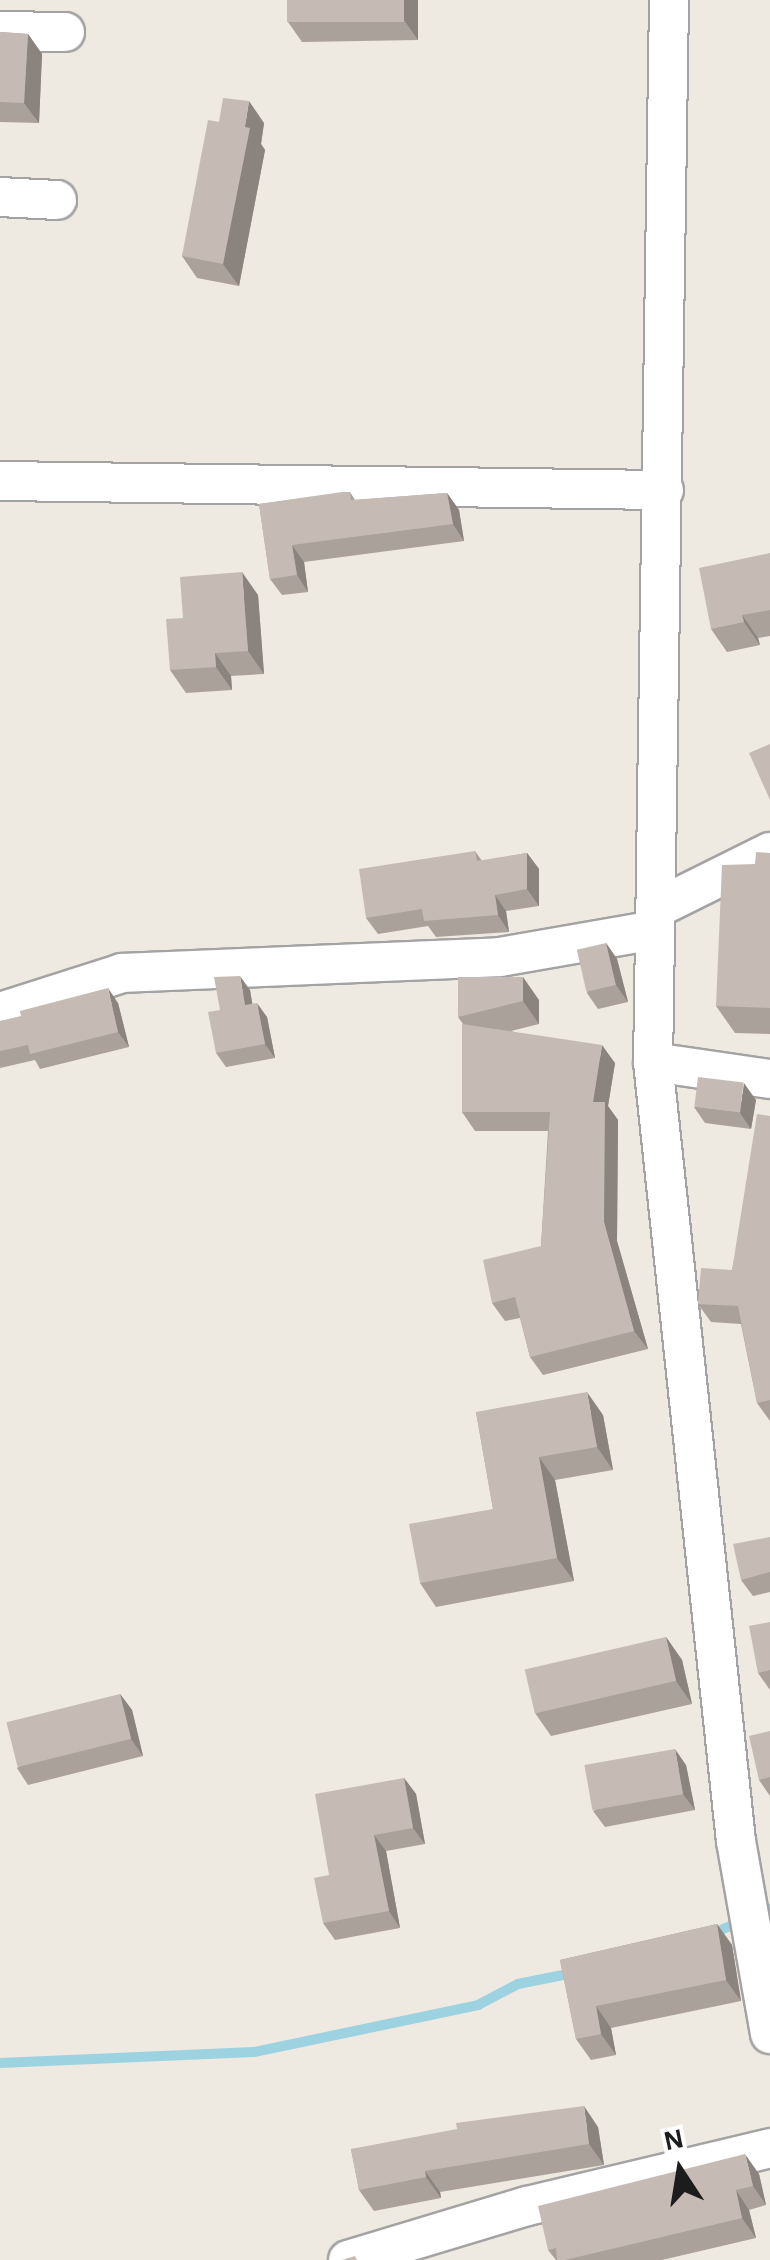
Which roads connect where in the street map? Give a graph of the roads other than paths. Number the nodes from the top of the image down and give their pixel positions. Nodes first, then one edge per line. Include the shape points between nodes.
1 (669, 0) edge
2 (0, 31) edge
3 (65, 32) dead end
4 (0, 197) edge
5 (57, 200) dead end
6 (0, 481) edge
7 (664, 490) junction
8 (770, 852) edge
9 (656, 919) junction
10 (0, 1012) edge
11 (653, 1062) junction
12 (770, 1078) edge
13 (753, 1838) edge
14 (770, 2034) edge
15 (770, 2148) edge
16 (348, 2260) edge

1 - 7 street
2 - 3 street
4 - 5 street
6 - 7 street
7 - 9 street
8 - 9 street
9 - 10 street via 500,957 122,973
9 - 11 street
11 - 12 street
11 - 13 street
13 - 14 street
15 - 16 street via 527,2206

